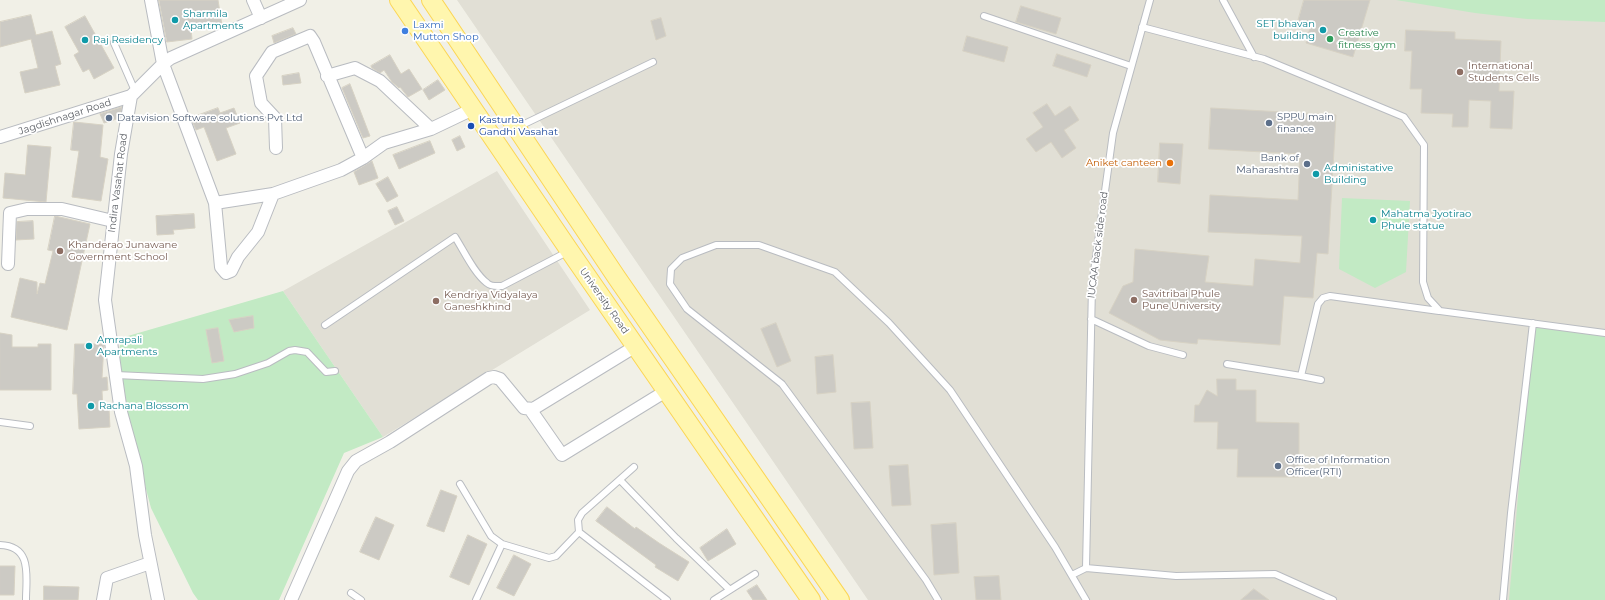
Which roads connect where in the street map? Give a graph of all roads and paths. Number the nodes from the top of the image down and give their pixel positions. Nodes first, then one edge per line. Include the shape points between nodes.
1 (151, 0) edge
2 (253, 0) edge
3 (300, 0) edge
4 (399, 0) edge
5 (432, 0) edge
6 (1150, 0) edge
7 (1223, 0) edge
8 (984, 16) dead end
9 (261, 18) junction
10 (1142, 27) junction
11 (114, 43) dead end
12 (1254, 57) junction
13 (653, 62) dead end
14 (163, 64) junction
15 (1131, 66) junction
16 (327, 76) junction
17 (133, 94) junction
18 (472, 109) junction
19 (516, 128) junction
20 (431, 130) junction
21 (0, 136) edge
22 (276, 148) dead end
23 (362, 158) junction
24 (273, 194) junction
25 (215, 203) junction
26 (113, 221) junction
27 (569, 250) junction
28 (8, 264) dead end
29 (1440, 311) junction
30 (1091, 319) junction
31 (1533, 323) junction
32 (325, 325) dead end
33 (1605, 333) edge
34 (636, 346) junction
35 (1182, 355) dead end
36 (1227, 364) dead end
37 (335, 371) dead end
38 (116, 375) junction
39 (1301, 376) junction
40 (1321, 380) dead end
41 (666, 391) junction
42 (530, 409) junction
43 (0, 422) edge
44 (30, 426) dead end
45 (634, 467) dead end
46 (620, 480) junction
47 (460, 484) dead end
48 (579, 532) junction
49 (502, 544) junction
50 (0, 546) edge
51 (150, 563) junction
52 (1086, 568) junction
53 (755, 574) dead end
54 (1072, 575) junction
55 (730, 590) junction
56 (351, 593) dead end
57 (26, 600) edge
58 (103, 600) edge
59 (158, 600) edge
60 (291, 600) edge
61 (361, 600) edge
62 (476, 600) edge
63 (667, 600) edge
64 (714, 600) edge
65 (811, 600) edge
66 (840, 600) edge
67 (938, 600) edge
68 (1086, 600) edge
69 (1333, 600) edge
70 (1503, 600) edge

1 - 14 street
2 - 9 street
3 - 9 street
4 - 18 main road, University Road
5 - 19 main road
6 - 10 lane, IUCAA back side road
7 - 12 lane
8 - 15 lane
9 - 14 street via 171,58
10 - 12 lane
10 - 15 lane, IUCAA back side road
11 - 17 lane
12 - 29 lane via 1404,117 1408,122 1424,145 1423,282 1428,298
13 - 19 lane
14 - 17 street
14 - 25 street
15 - 30 lane, IUCAA back side road via 1112,133 1092,286
16 - 20 street via 356,68 380,81
16 - 22 street via 310,36 272,52 256,76 261,103 275,118
16 - 23 street
17 - 21 street, Jagdishnagar Road
17 - 26 street, Indira Vasahat Road via 121,154
18 - 20 street
18 - 27 main road, University Road
19 - 66 main road
20 - 23 street via 384,143
23 - 24 street via 341,170
24 - 25 street
24 - 25 street via 258,232 238,257 231,271 226,273 221,267
26 - 28 street via 62,208 27,209 10,213
26 - 38 street, Indira Vasahat Road via 105,300
27 - 32 lane via 502,286 494,287 487,284 455,237
27 - 34 main road, University Road
29 - 31 lane
29 - 39 lane via 1330,296 1323,298 1318,304
30 - 35 lane via 1149,346
30 - 52 lane, IUCAA back side road
31 - 33 lane
31 - 70 lane
34 - 41 main road, University Road
34 - 42 street
36 - 39 lane
37 - 38 lane via 326,372 307,352 295,350 268,363 235,374 203,379
38 - 51 street, Indira Vasahat Road via 121,412 136,466
39 - 40 lane
41 - 42 street via 562,455
41 - 65 main road, University Road
42 - 60 street via 522,406 500,379 491,377 356,461 348,471
43 - 44 lane
45 - 46 lane
46 - 48 lane via 582,513 578,520
46 - 55 lane
47 - 49 lane via 491,536
48 - 49 lane via 556,556 549,558
48 - 63 lane
49 - 62 lane
50 - 57 lane via 20,552 27,562
51 - 58 street via 107,578
51 - 59 street, Indira Vasahat Road
52 - 54 lane
52 - 69 lane via 1176,576 1275,574
53 - 55 lane
54 - 67 lane via 950,390 889,323 835,272 759,245 716,245 682,258 671,269 670,284 687,309 782,384
54 - 68 lane
55 - 64 lane
56 - 61 lane

